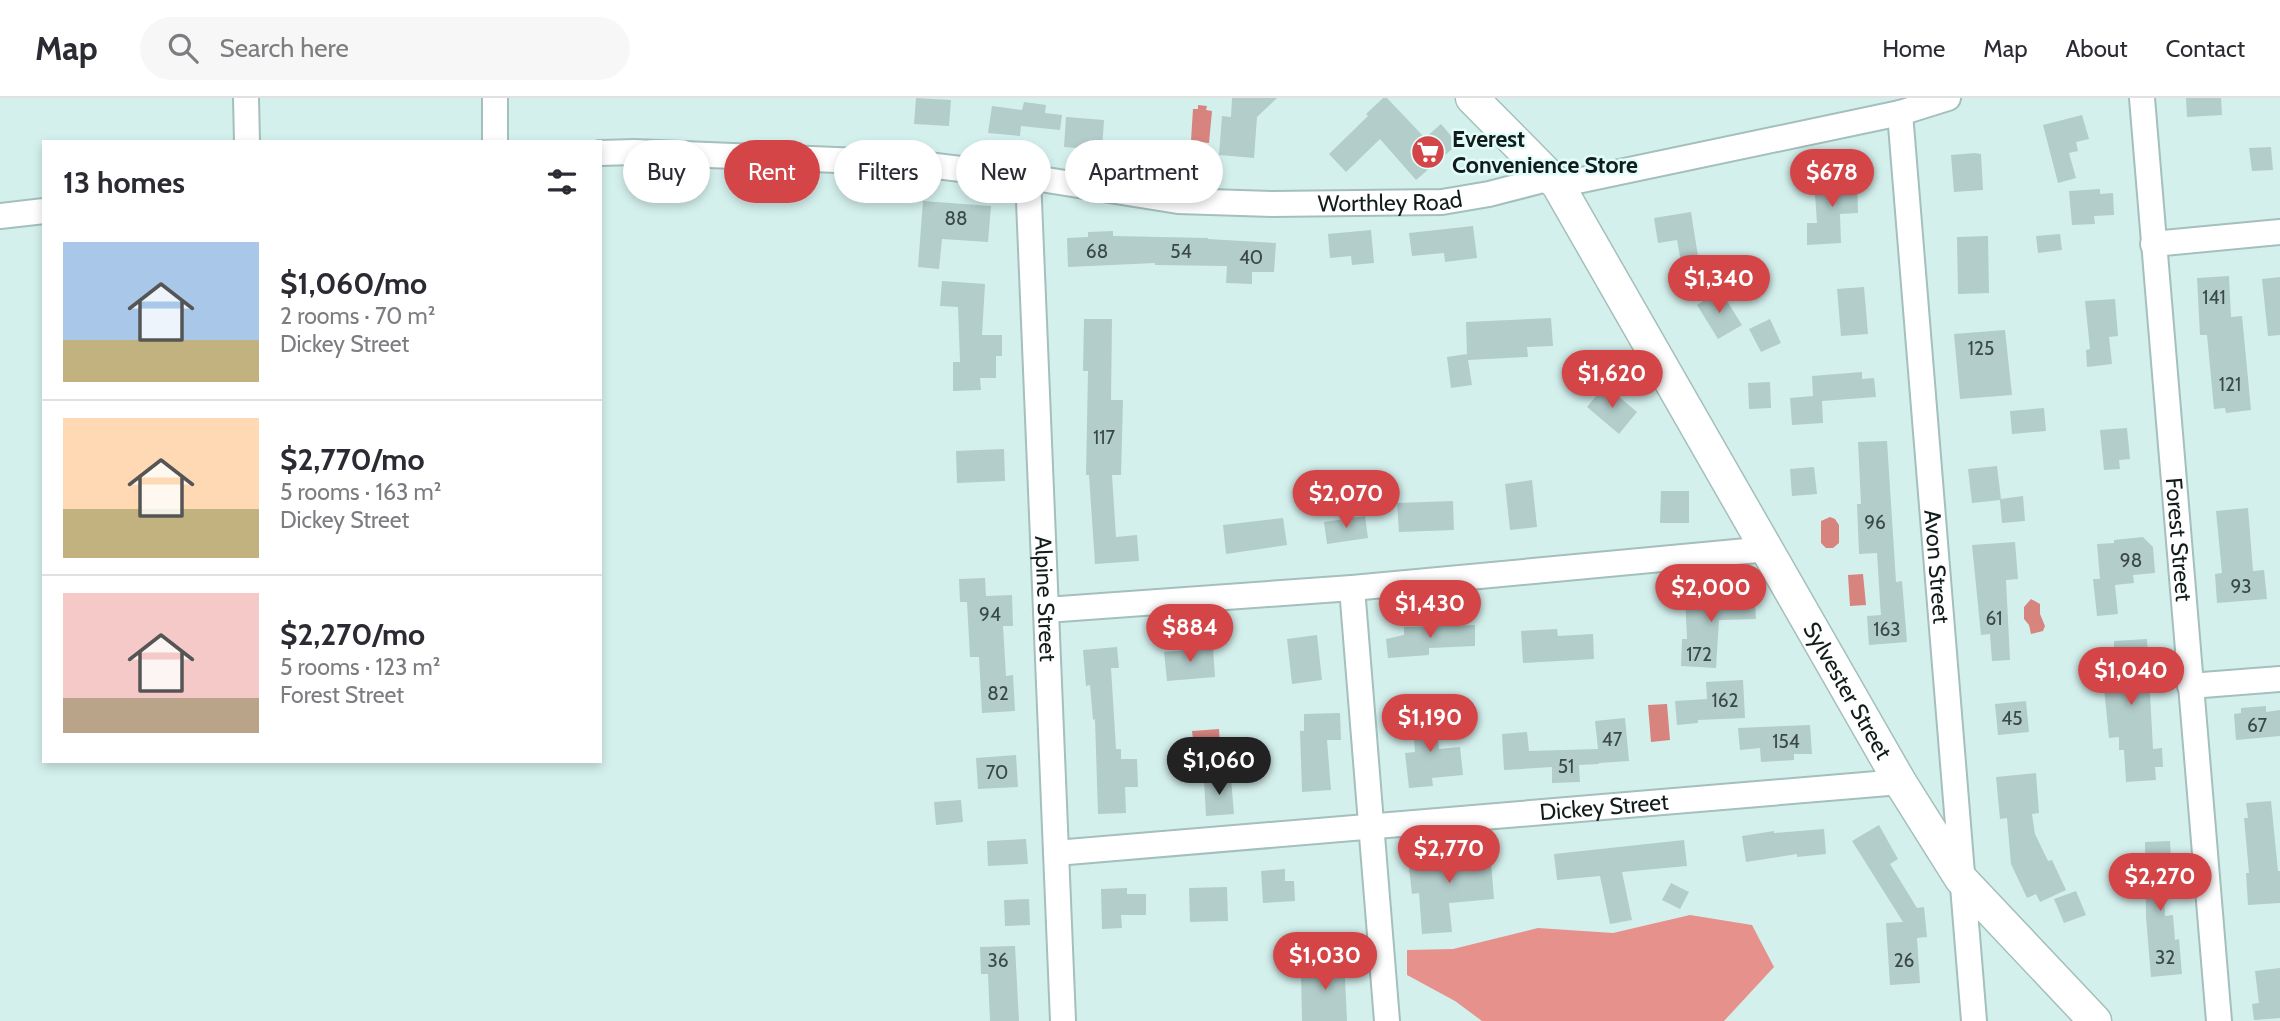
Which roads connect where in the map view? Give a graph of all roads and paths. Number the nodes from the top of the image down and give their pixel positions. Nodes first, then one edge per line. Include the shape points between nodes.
1 (246, 98) edge
2 (495, 98) edge
3 (1472, 98) edge
4 (1948, 98) edge
5 (2141, 98) edge
6 (1900, 113) junction
7 (247, 140) edge
8 (495, 140) edge
9 (602, 153) edge
10 (956, 168) edge
11 (1051, 181) edge
12 (1554, 181) junction
13 (1029, 203) edge
14 (42, 211) edge
15 (0, 216) edge
16 (2280, 232) edge
17 (2153, 244) junction
18 (1768, 549) junction
19 (1352, 588) junction
20 (1046, 610) junction
21 (2280, 679) edge
22 (2190, 687) junction
23 (1899, 782) junction
24 (1370, 826) junction
25 (1056, 853) junction
26 (1961, 879) junction
27 (1063, 1021) edge
28 (1387, 1021) edge
29 (1974, 1021) edge
30 (2095, 1021) edge
31 (2220, 1021) edge

1 - 7 street
2 - 8 street
3 - 12 street, Sylvester Street
4 - 6 street, Worthley Road
5 - 17 street, Forest Street
6 - 12 street, Worthley Road
6 - 26 street, Avon Street
9 - 10 street, Worthley Road
11 - 12 street, Worthley Road via 1178,201 1272,204 1442,201
12 - 18 street, Sylvester Street
13 - 20 street, Alpine Street
14 - 15 street
16 - 17 street
17 - 22 street, Forest Street
18 - 19 street
18 - 23 street, Sylvester Street
19 - 20 street
19 - 24 street
20 - 25 street, Alpine Street
21 - 22 street
22 - 31 street, Forest Street
23 - 24 street, Dickey Street
23 - 26 street, Sylvester Street
24 - 25 street, Dickey Street
24 - 28 street
25 - 27 street, Alpine Street
26 - 29 street, Avon Street
26 - 30 street, Sylvester Street

